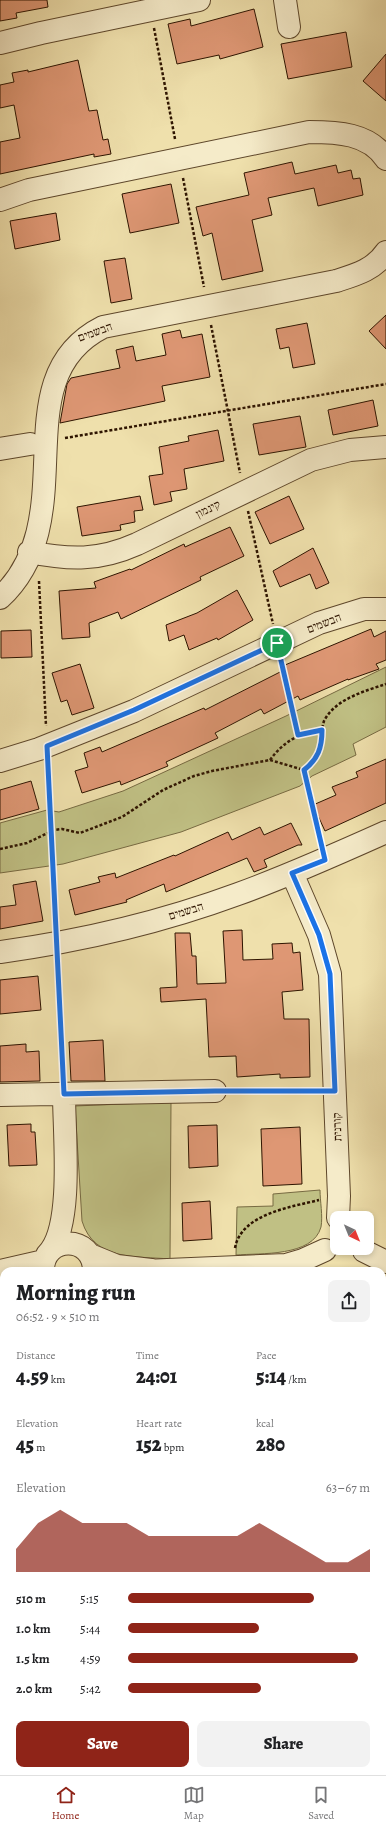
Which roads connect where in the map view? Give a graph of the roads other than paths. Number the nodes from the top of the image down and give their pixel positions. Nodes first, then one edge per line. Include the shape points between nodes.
1 (199, 0) edge
2 (285, 0) edge
3 (289, 27) dead end
4 (0, 43) edge
5 (385, 156) edge
6 (0, 200) edge
7 (386, 252) edge
8 (30, 444) junction
9 (386, 447) edge
10 (0, 449) edge
11 (26, 560) junction
12 (0, 598) edge
13 (386, 609) edge
14 (0, 761) edge
15 (386, 832) edge
16 (292, 873) junction
17 (0, 952) edge
18 (215, 1091) road end
19 (64, 1094) junction
20 (0, 1096) edge
21 (339, 1196) junction
22 (65, 1209) junction
23 (338, 1211) edge
24 (344, 1211) edge
25 (330, 1246) edge
26 (88, 1257) edge
27 (364, 1257) edge
28 (46, 1261) edge
29 (386, 1262) edge
30 (282, 1265) junction
31 (18, 1267) edge
32 (124, 1267) edge
33 (232, 1267) edge
34 (291, 1267) edge
35 (320, 1267) edge

1 - 4 street
2 - 3 street
5 - 6 street via 365,140 340,132 309,132 29,190
7 - 8 street, הבשמים via 362,273 342,279 103,327 81,336 59,351 41,375 30,412
8 - 10 street
8 - 11 street, הבשמים via 34,517
9 - 11 street, קינמון via 350,450 305,463 137,544 112,553 79,559
11 - 12 street, הבשמים via 9,589
13 - 14 street, הבשמים via 364,609 319,624 134,710 47,746
15 - 16 street, הבשמים
16 - 17 street, הבשמים via 237,895 171,916
16 - 21 street, קורנית via 319,935 330,974
18 - 19 street
19 - 20 street
19 - 22 street
21 - 23 street, קורנית
21 - 24 street, קורנית
22 - 26 street via 71,1230
22 - 28 street via 59,1235
25 - 30 street via 299,1262
25 - 35 street via 320,1260
26 - 28 street via 65,1243
26 - 32 street
27 - 29 street
28 - 31 street
30 - 33 street
30 - 34 street

